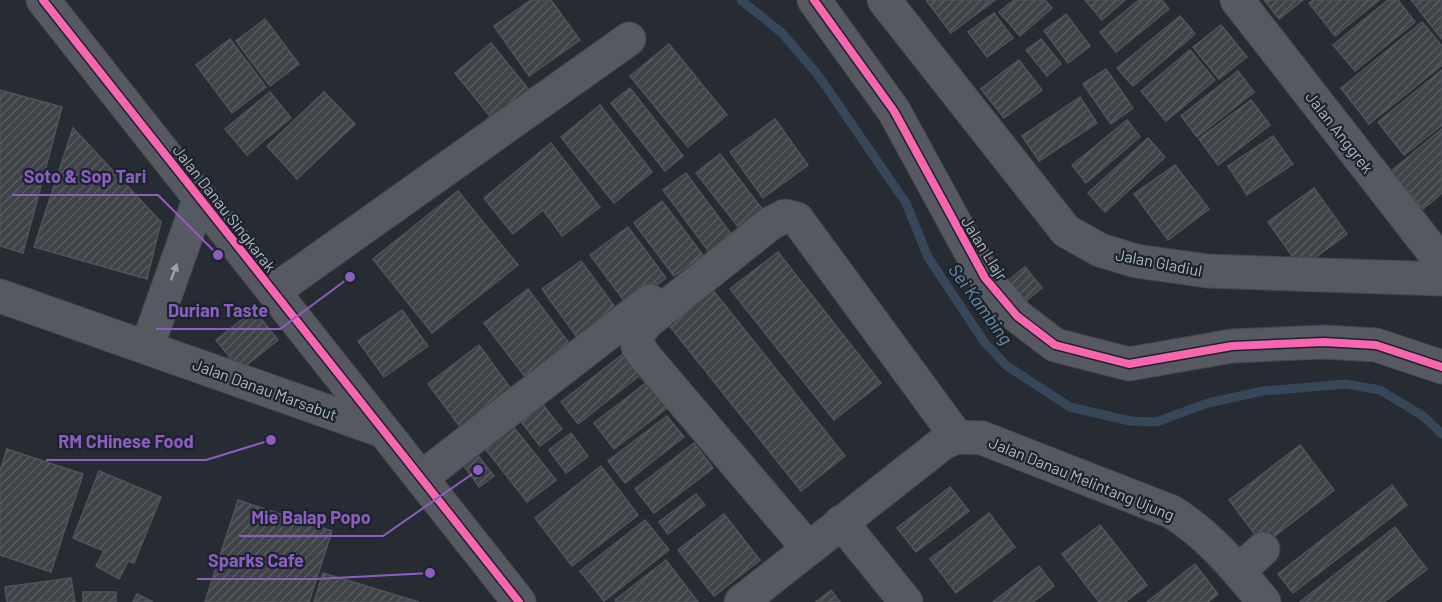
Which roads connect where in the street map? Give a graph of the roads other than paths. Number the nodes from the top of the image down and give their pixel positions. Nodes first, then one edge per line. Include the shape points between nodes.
1 (43, 0) edge
2 (814, 0) edge
3 (885, 0) edge
4 (1237, 0) edge
5 (629, 39) dead end
6 (790, 194) dead end
7 (200, 198) junction
8 (1442, 263) edge
9 (1442, 279) edge
10 (274, 291) junction
11 (0, 296) edge
12 (147, 347) junction
13 (1442, 367) edge
14 (383, 431) junction
15 (957, 437) junction
16 (421, 478) junction
17 (841, 522) junction
18 (807, 548) junction
19 (1263, 549) dead end
20 (1239, 571) junction
21 (514, 599) edge
22 (741, 602) edge
23 (906, 602) edge
24 (1264, 602) edge

1 - 7 street, Jalan Danau Singkarak
2 - 13 street, Jalan Llajr via 894,111 985,278 1017,316 1055,345 1129,364 1232,346 1324,342 1376,345
3 - 9 street, Jalan Gladiul via 1066,231 1100,250 1136,261 1207,271
4 - 8 street, Jalan Anggrek
5 - 10 street
6 - 16 street
7 - 10 street, Jalan Danau Singkarak
12 -> 7 street
10 - 14 street, Jalan Danau Singkarak
11 - 12 street, Jalan Danau Marsabut
12 - 14 street, Jalan Danau Marsabut
14 - 16 street, Jalan Danau Singkarak
15 - 17 street via 943,443
15 - 18 street via 797,219 785,216 771,223 647,322 636,337 647,359
15 - 20 street, Jalan Danau Melintang Ujung via 982,438 1172,512 1195,526
16 - 21 street, Jalan Danau Singkarak
17 - 18 street
17 - 23 street
18 - 22 street
19 - 20 street
20 - 24 street, Jalan Danau Melintang Ujung

